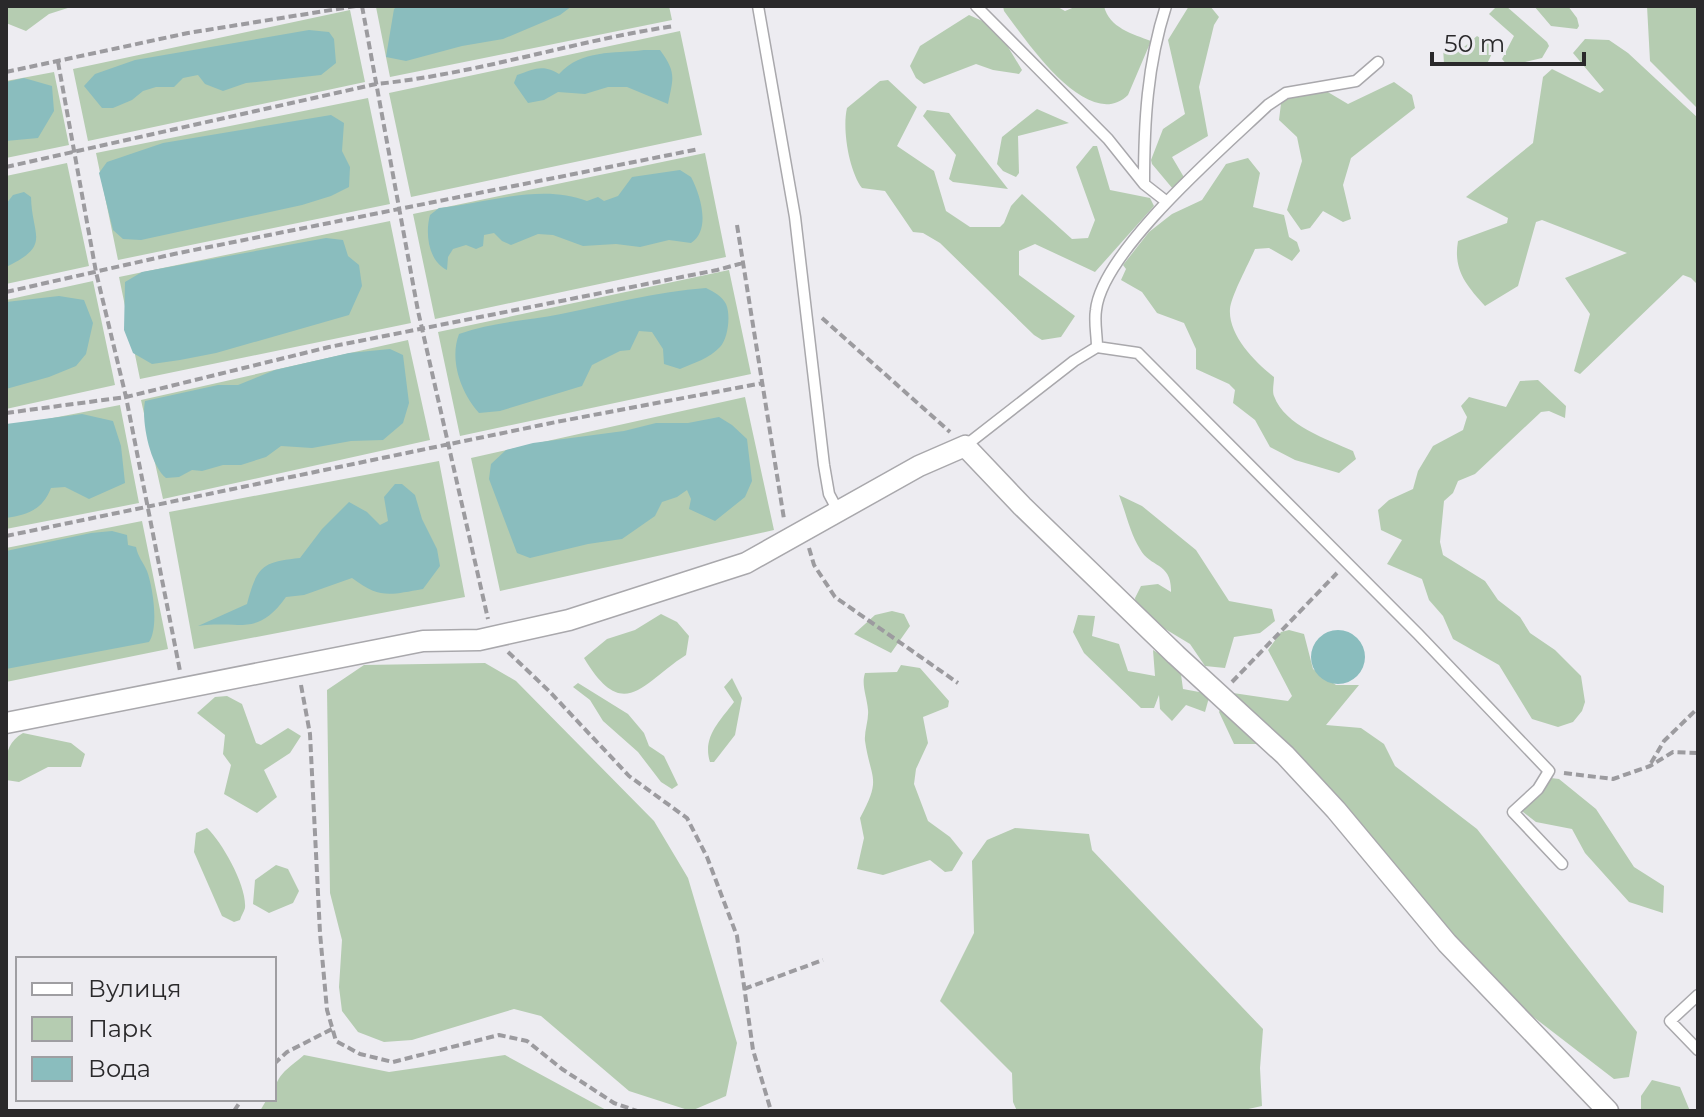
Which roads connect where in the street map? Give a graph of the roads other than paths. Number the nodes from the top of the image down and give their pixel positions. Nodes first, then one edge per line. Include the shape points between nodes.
1 (758, 6) edge
2 (976, 6) edge
3 (1166, 6) edge
4 (1378, 62) dead end
5 (1144, 184) junction
6 (1167, 202) junction
7 (1097, 347) junction
8 (965, 446) junction
9 (838, 511) junction
10 (6, 723) edge
11 (1562, 864) dead end
12 (1698, 995) edge
13 (1698, 1050) edge
14 (1608, 1111) edge

1 - 9 lane via 795,217 824,465
2 - 5 lane via 1108,139
3 - 5 lane via 1149,73
4 - 6 lane via 1356,81 1286,93
5 - 6 lane
6 - 7 lane via 1109,273 1096,308
7 - 8 lane
7 - 11 lane via 1138,353 1549,771 1513,812
8 - 9 street
8 - 14 street via 1285,755 1447,943
9 - 10 street via 746,563 569,620 479,640 423,641
12 - 13 lane via 1670,1021

